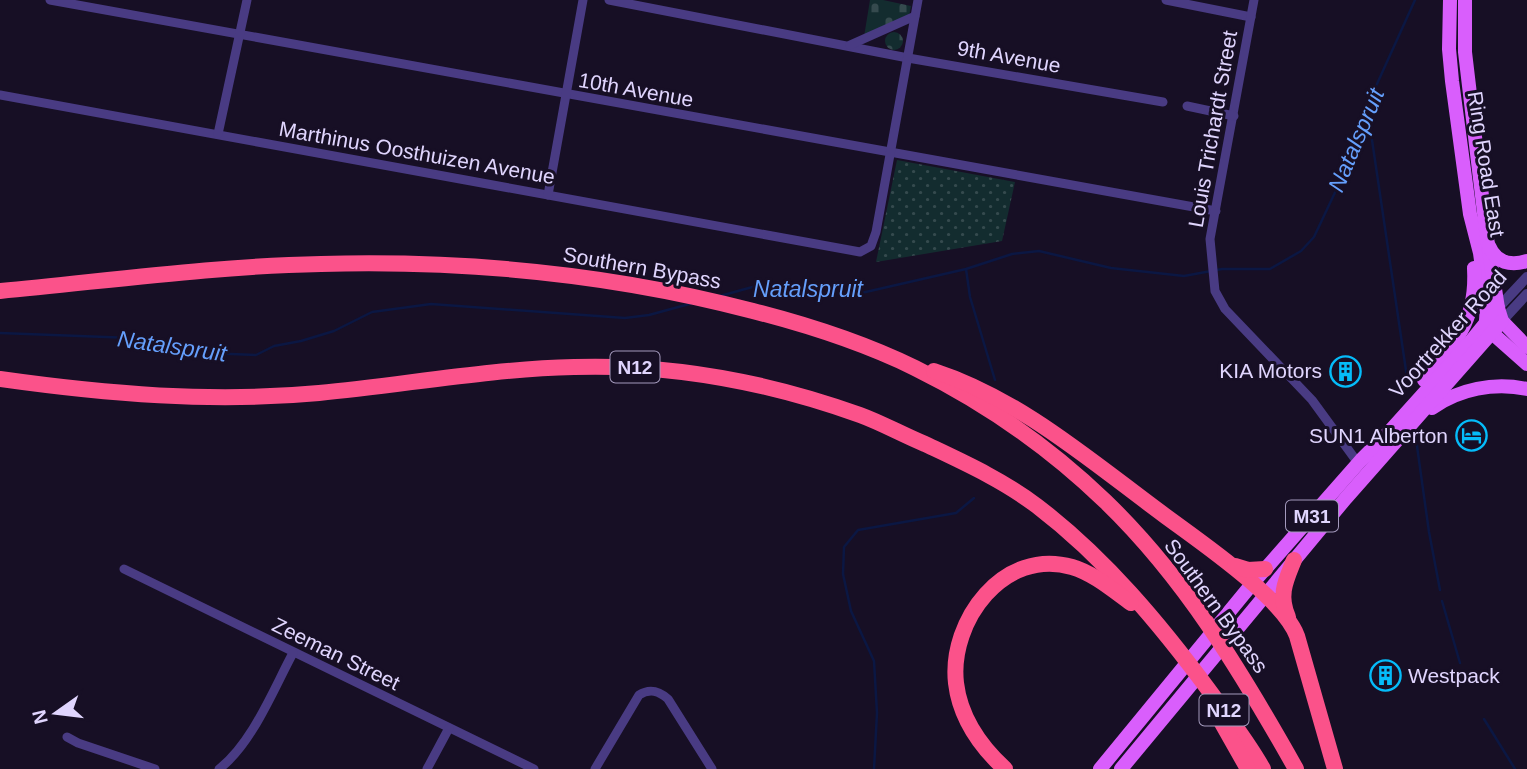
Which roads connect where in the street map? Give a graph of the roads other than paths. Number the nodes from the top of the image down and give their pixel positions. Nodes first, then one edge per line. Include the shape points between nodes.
1 (50, 0) edge
2 (247, 0) edge
3 (583, 0) edge
4 (609, 0) edge
5 (918, 0) edge
6 (1166, 0) edge
7 (1254, 0) edge
8 (1450, 0) edge
9 (1465, 0) edge
10 (915, 16) junction
11 (1251, 17) junction
12 (881, 31) junction
13 (241, 35) junction
14 (849, 46) junction
15 (887, 54) junction
16 (908, 58) junction
17 (0, 95) edge
18 (566, 95) junction
19 (1163, 102) dead end
20 (1187, 106) dead end
21 (1234, 116) junction
22 (218, 134) junction
23 (889, 154) junction
24 (548, 195) junction
25 (1216, 211) junction
26 (1470, 214) junction
27 (1487, 238) junction
28 (1527, 261) edge
29 (1527, 277) edge
30 (0, 291) edge
31 (1527, 294) edge
32 (1500, 314) junction
33 (1489, 327) junction
34 (1527, 347) edge
35 (881, 353) junction
36 (1527, 364) edge
37 (0, 379) edge
38 (1422, 388) junction
39 (1527, 389) edge
40 (1423, 412) junction
41 (1359, 461) junction
42 (1294, 560) junction
43 (1226, 562) junction
44 (124, 569) dead end
45 (1265, 569) junction
46 (1258, 590) junction
47 (1150, 616) junction
48 (1289, 620) junction
49 (293, 653) junction
50 (1182, 653) junction
51 (449, 728) junction
52 (67, 737) dead end
53 (155, 769) edge
54 (219, 769) edge
55 (427, 769) edge
56 (534, 769) edge
57 (595, 769) edge
58 (712, 769) edge
59 (1005, 769) edge
60 (1100, 769) edge
61 (1121, 769) edge
62 (1248, 769) edge
63 (1263, 769) edge
64 (1296, 769) edge
65 (1335, 769) edge

1 - 13 street, 10th Avenue
2 - 13 street
3 - 18 street
4 - 14 street, 9th Avenue
5 - 10 street
6 - 11 street
7 - 11 street, Louis Trichardt Street
8 - 26 main road, Ring Road East via 1449,49
9 - 27 main road, Ring Road East via 1465,52
10 - 12 street
10 - 16 street
11 - 21 street, Louis Trichardt Street
12 - 14 street
12 - 15 street
13 - 18 street, 10th Avenue
13 - 22 street
14 - 15 street, 9th Avenue
15 - 16 street, 9th Avenue
16 - 19 street, 9th Avenue
16 - 23 street
17 - 22 street, Marthinus Oosthuizen Avenue
18 - 23 street, 10th Avenue
18 - 24 street
20 - 21 street
21 - 25 street, Louis Trichardt Street
22 - 24 street, Marthinus Oosthuizen Avenue
23 - 24 street, Marthinus Oosthuizen Avenue via 876,232 871,246 860,251
23 - 25 street, 10th Avenue
25 - 41 street, Louis Trichardt Street via 1210,249 1215,291 1225,309 1285,370
26 - 33 main road, Ring Road East
26 - 38 main road via 1475,287 1469,315
27 - 28 main road via 1491,251 1503,262
27 - 32 main road, Ring Road East
29 - 32 street, Voortrekker Road / M31
30 - 35 highway, Southern Bypass / N12 via 323,263 509,268 697,296 787,320
31 - 32 street, Voortrekker Road / M31
32 - 33 main road, Voortrekker Road / M31
32 - 34 main road
33 - 36 main road
33 - 38 main road, Voortrekker Road / M31
33 - 40 main road, Voortrekker Road / M31
35 - 43 highway via 958,379 1011,408 1067,443
35 - 64 highway, Southern Bypass / N12 via 951,388 1017,429 1107,503 1182,587
37 - 47 highway, N12 via 141,395 223,397 317,393 561,367 628,367 725,378 862,416 989,475 1077,538
38 - 41 main road
38 - 41 main road, Voortrekker Road / M31 via 1390,431
39 - 40 main road via 1477,388
40 - 42 main road, Voortrekker Road / M31
41 - 45 main road, Voortrekker Road / M31
42 - 46 main road, Voortrekker Road / M31
42 - 48 highway via 1282,600
43 - 45 highway via 1244,569
43 - 46 highway
44 - 49 street, Zeeman Street
45 - 46 main road, Voortrekker Road / M31
46 - 48 highway
46 - 60 main road, Voortrekker Road / M31 via 1236,604
46 - 61 main road, Voortrekker Road / M31 via 1248,615
47 - 50 highway, N12
47 - 59 highway via 1073,567 1039,564 1014,571 995,584 963,630 955,661 956,683 973,732
48 - 65 highway
49 - 51 street, Zeeman Street
49 - 54 street via 245,741
50 - 62 highway
50 - 63 highway, N12
51 - 55 street
51 - 56 street, Zeeman Street
52 - 53 street
57 - 58 street via 639,695 657,691

